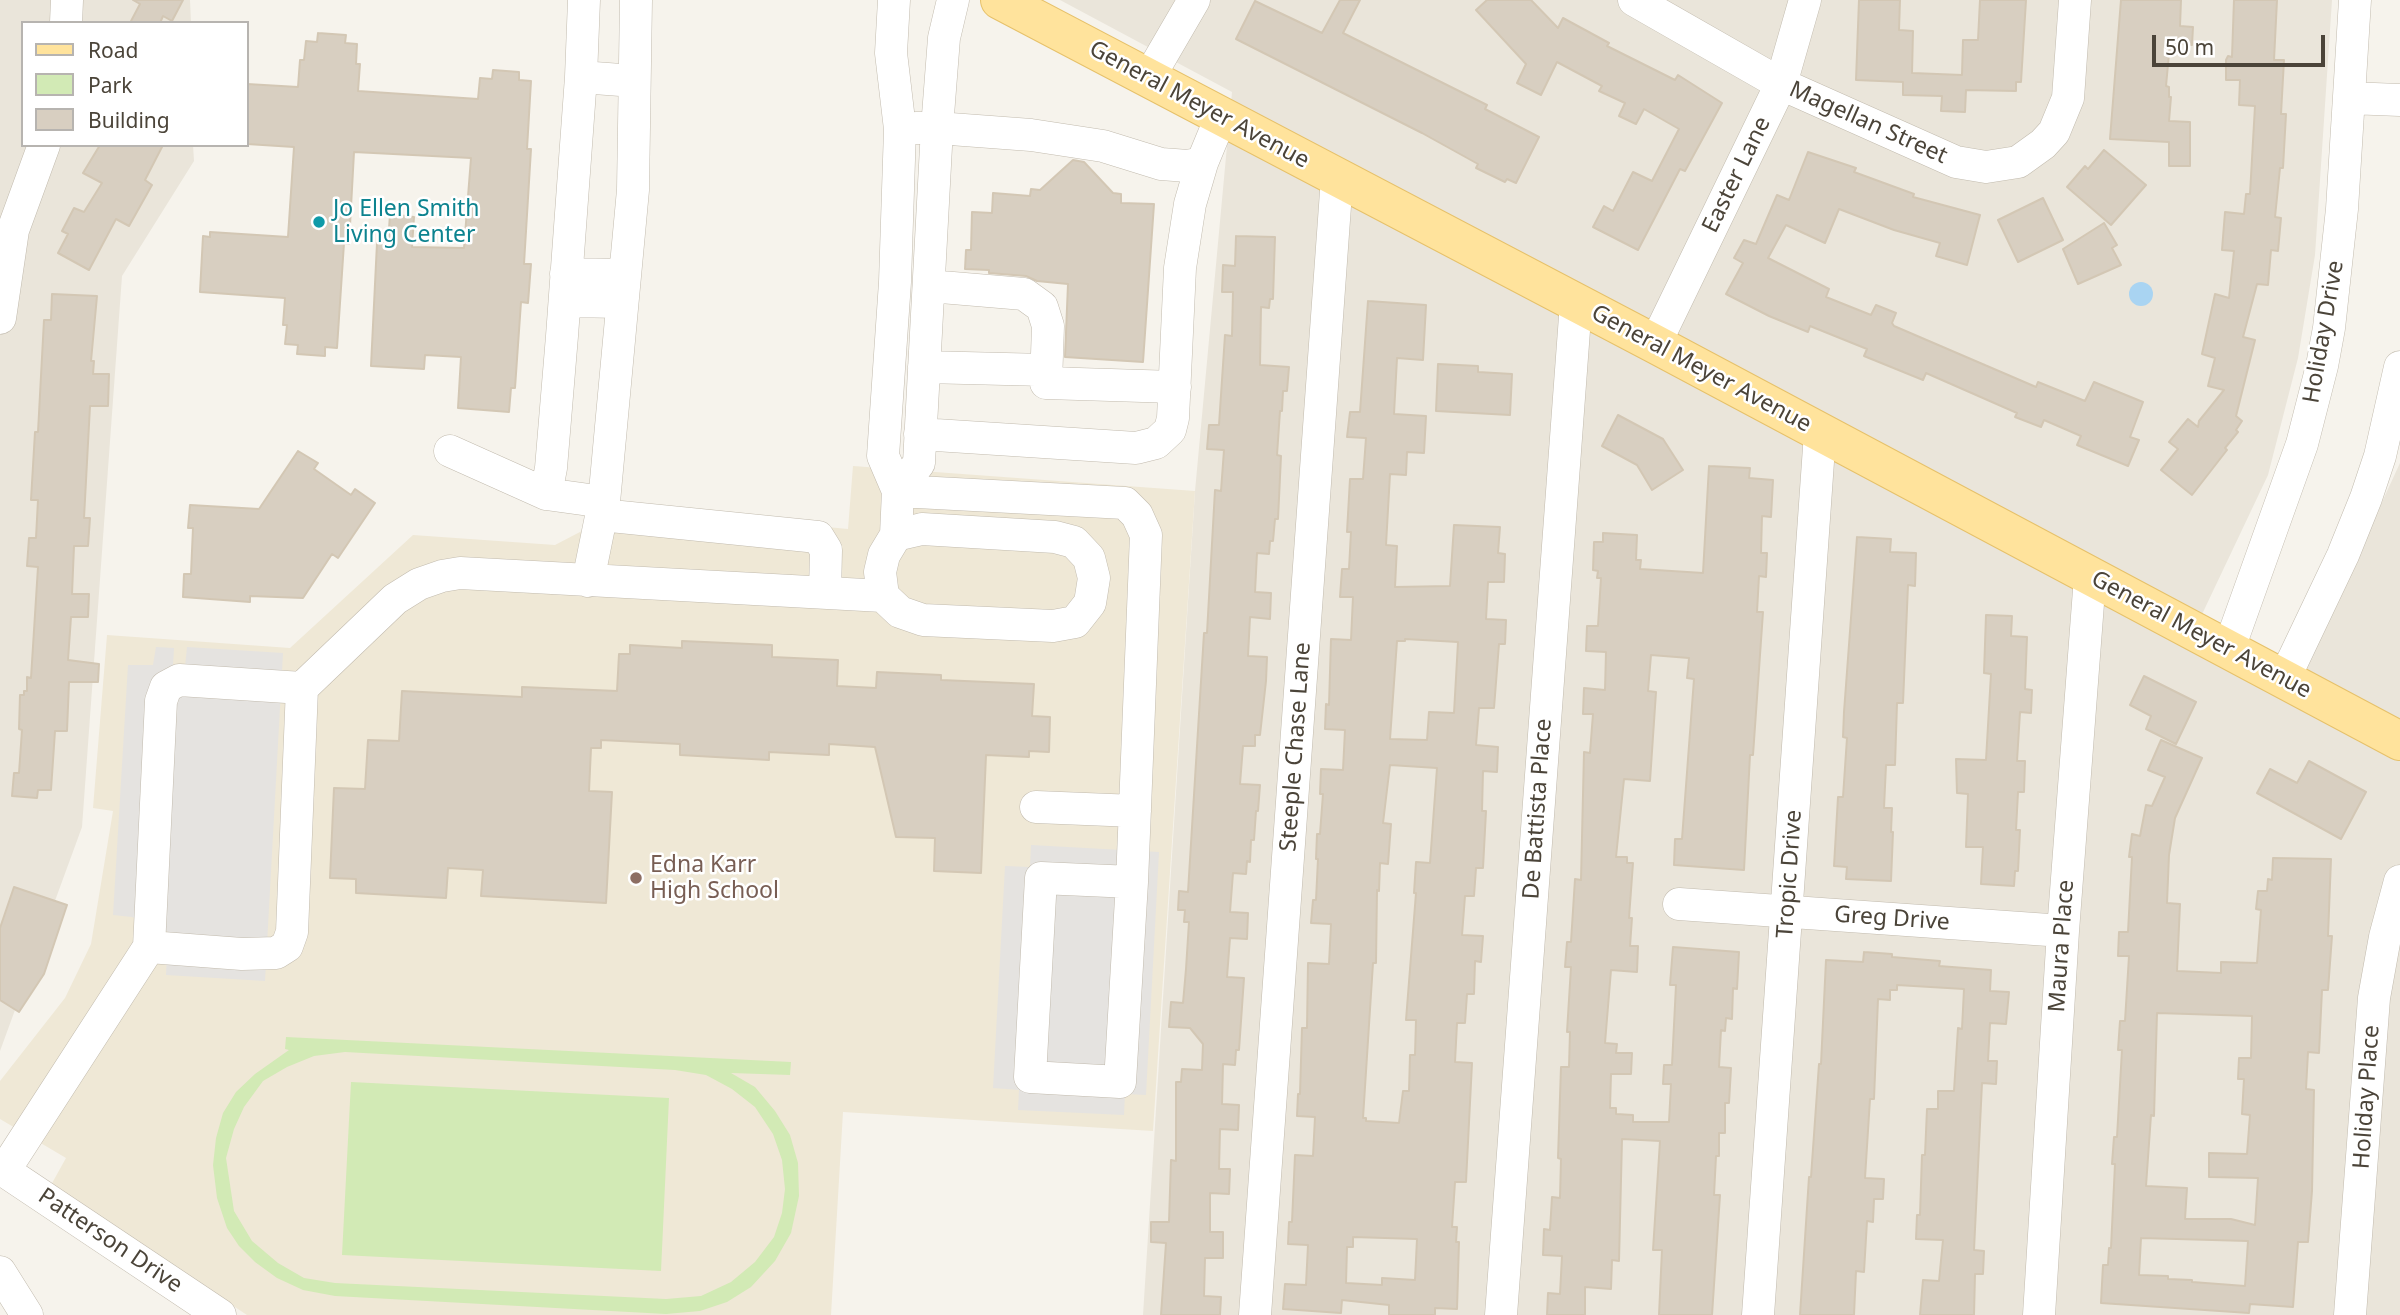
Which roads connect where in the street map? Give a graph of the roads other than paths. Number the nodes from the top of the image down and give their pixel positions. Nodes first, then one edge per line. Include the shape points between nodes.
1 (67, 0) edge
2 (584, 0) edge
3 (636, 0) edge
4 (894, 0) edge
5 (953, 0) edge
6 (1000, 0) edge
7 (1194, 0) edge
8 (1634, 0) edge
9 (1805, 0) edge
10 (2075, 0) edge
11 (2355, 0) edge
12 (66, 21) edge
13 (581, 77) junction
14 (1148, 79) junction
15 (635, 81) junction
16 (1781, 84) junction
17 (2349, 98) junction
18 (2400, 100) edge
19 (1221, 117) junction
20 (937, 128) junction
21 (900, 129) junction
22 (43, 147) edge
23 (1202, 163) junction
24 (1337, 178) junction
25 (929, 286) junction
26 (566, 288) junction
27 (624, 289) junction
28 (1576, 303) junction
29 (0, 318) edge
30 (1655, 344) junction
31 (2400, 367) edge
32 (924, 370) junction
33 (1046, 370) junction
34 (889, 373) junction
35 (1175, 387) junction
36 (1820, 432) junction
37 (920, 434) junction
38 (450, 451) dead end
39 (898, 491) junction
40 (546, 494) junction
41 (603, 509) junction
42 (896, 535) junction
43 (2090, 576) junction
44 (588, 581) junction
45 (825, 593) junction
46 (883, 596) junction
47 (2228, 651) junction
48 (2284, 679) junction
49 (302, 688) junction
50 (2400, 741) edge
51 (1036, 807) dead end
52 (1135, 811) junction
53 (2400, 881) edge
54 (1132, 882) junction
55 (1679, 904) dead end
56 (1787, 912) junction
57 (2063, 931) junction
58 (149, 947) junction
59 (2, 1170) edge
60 (0, 1272) edge
61 (27, 1315) edge
62 (220, 1315) edge
63 (1255, 1315) edge
64 (1501, 1315) edge
65 (1758, 1315) edge
66 (2039, 1315) edge
67 (2350, 1315) edge

1 - 12 street
2 - 13 street
3 - 15 street
4 - 21 street via 891,53
5 - 20 street via 944,38
6 - 14 main road, General Meyer Avenue
7 - 14 street
8 - 16 street, Magellan Street
9 - 16 street, Easter Lane
10 - 16 street, Magellan Street via 2068,99 2062,118 2043,144 2018,162 1986,167 1956,162
11 - 17 street, Holiday Drive
13 - 15 street
13 - 26 street
14 - 19 main road, General Meyer Avenue
15 - 27 street via 633,190
16 - 30 street, Easter Lane
17 - 18 street
17 - 47 street, Holiday Drive via 2343,209 2322,366 2302,444
19 - 23 street
19 - 24 main road, General Meyer Avenue
20 - 21 street
20 - 23 street via 1103,146 1161,164
20 - 25 street
21 - 34 street
22 - 29 street via 13,230
23 - 35 street via 1189,204 1180,268
24 - 28 main road, General Meyer Avenue
24 - 63 street, Steeple Chase Lane
25 - 32 street
25 - 33 street via 1024,294 1042,307 1048,326
26 - 27 street
26 - 40 street
27 - 41 street
28 - 30 main road, General Meyer Avenue
28 - 64 street, De Battista Place
30 - 36 main road, General Meyer Avenue
31 - 48 street via 2366,498
32 - 33 street
32 - 34 street
32 - 37 street
33 - 35 street via 1046,383
34 - 39 street via 883,456
35 - 37 street via 1170,430 1156,443 1136,448
36 - 43 main road, General Meyer Avenue
36 - 56 street, Tropic Drive
37 - 39 street via 919,463
38 - 40 street
39 - 42 street
39 - 52 street via 1125,503 1137,515 1146,535
40 - 41 street
41 - 44 street
41 - 45 street via 818,537 826,550
42 - 46 street via 880,572
42 - 46 street via 922,530 1074,542 1089,558 1094,578 1090,603 1075,622 1053,626 923,620 900,612
43 - 47 main road, General Meyer Avenue
43 - 57 street, Maura Place
44 - 45 street
44 - 49 street via 460,573 419,584 395,599
45 - 46 street
47 - 48 main road, General Meyer Avenue
48 - 50 main road, General Meyer Avenue
49 - 58 street via 179,680 166,687 161,701
49 - 58 street via 292,932 287,946 276,953 242,954
51 - 52 street
52 - 54 street
53 - 67 street, Holiday Place via 2374,998
54 - 54 street via 1121,1082 1030,1077 1041,878
55 - 56 street, Greg Drive
56 - 57 street, Greg Drive
56 - 65 street, Tropic Drive
57 - 66 street, Maura Place
58 - 59 street
59 - 62 street, Patterson Drive
60 - 61 street

